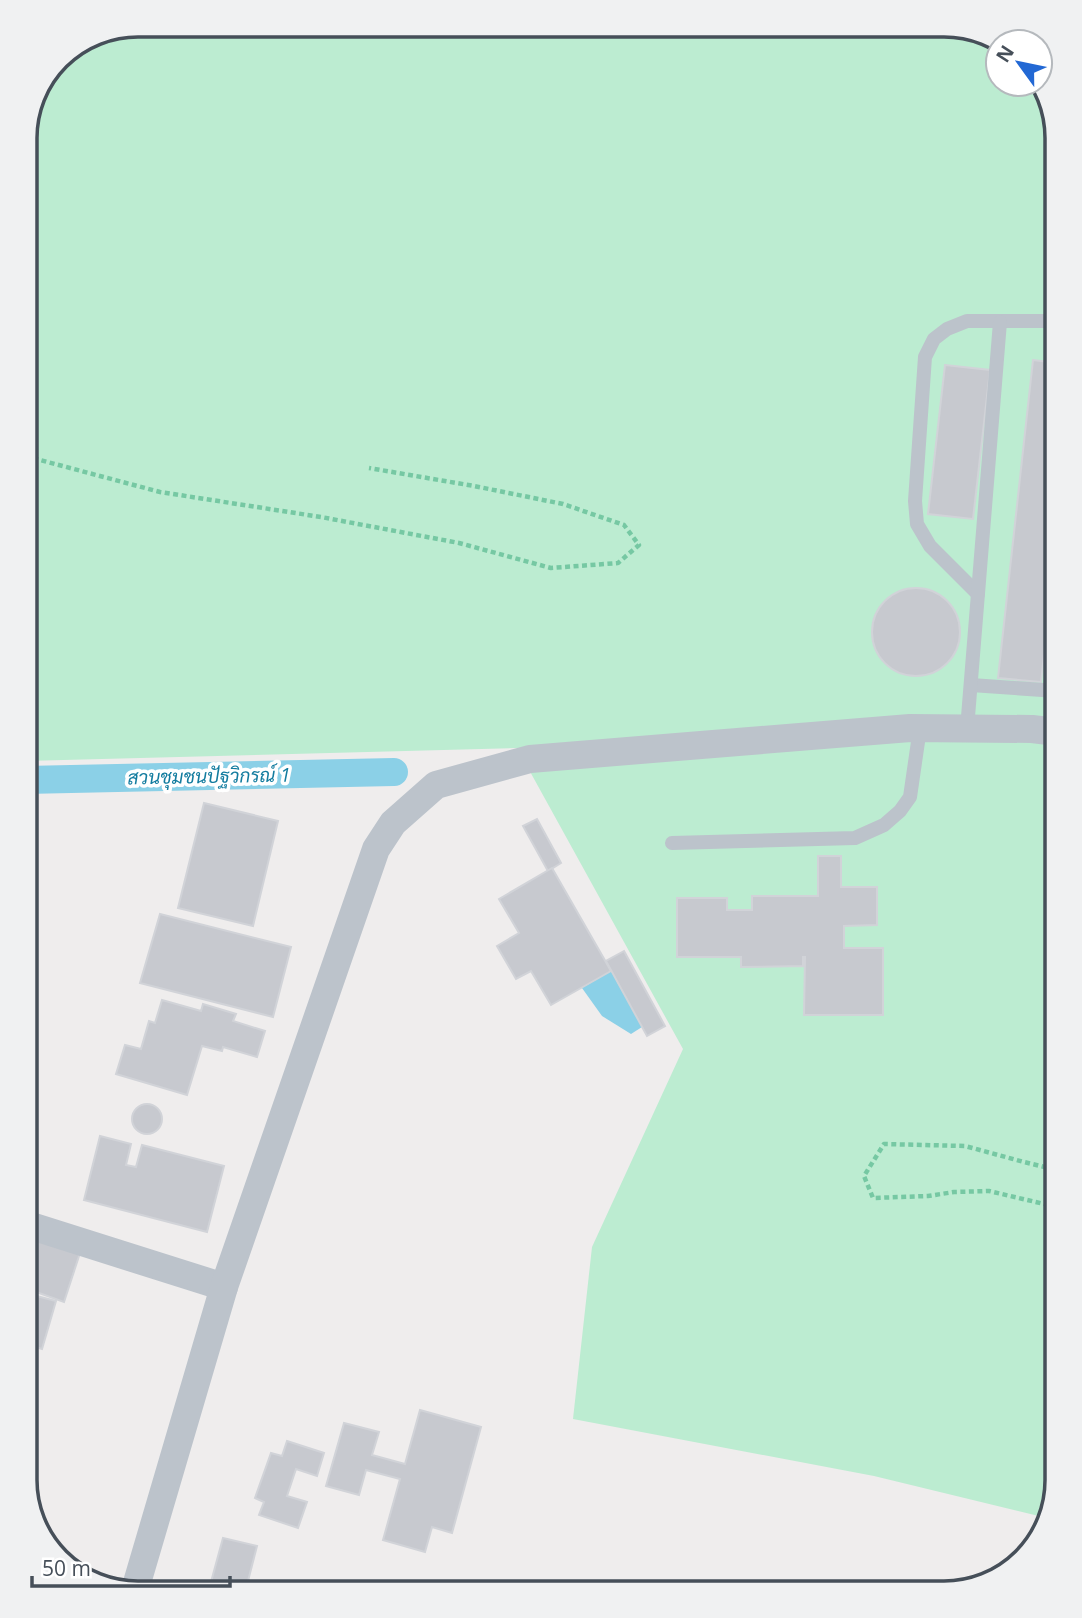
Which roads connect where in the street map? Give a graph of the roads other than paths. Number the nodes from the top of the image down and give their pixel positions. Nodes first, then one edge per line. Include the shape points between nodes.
1 (1045, 321) edge
2 (1000, 322) junction
3 (978, 594) junction
4 (971, 685) junction
5 (1045, 690) edge
6 (920, 728) junction
7 (967, 729) junction
8 (1045, 730) edge
9 (672, 843) dead end
10 (37, 1228) edge
11 (225, 1287) junction
12 (138, 1581) edge

1 - 2 lane
2 - 3 lane
2 - 3 lane via 967,321 947,329 925,357 917,524 930,545
3 - 4 lane
4 - 5 lane
4 - 7 lane
6 - 7 street
6 - 9 lane via 910,797 884,825 855,838
6 - 11 street via 530,759 436,785 393,823 376,849
7 - 8 street
10 - 11 street
11 - 12 street

